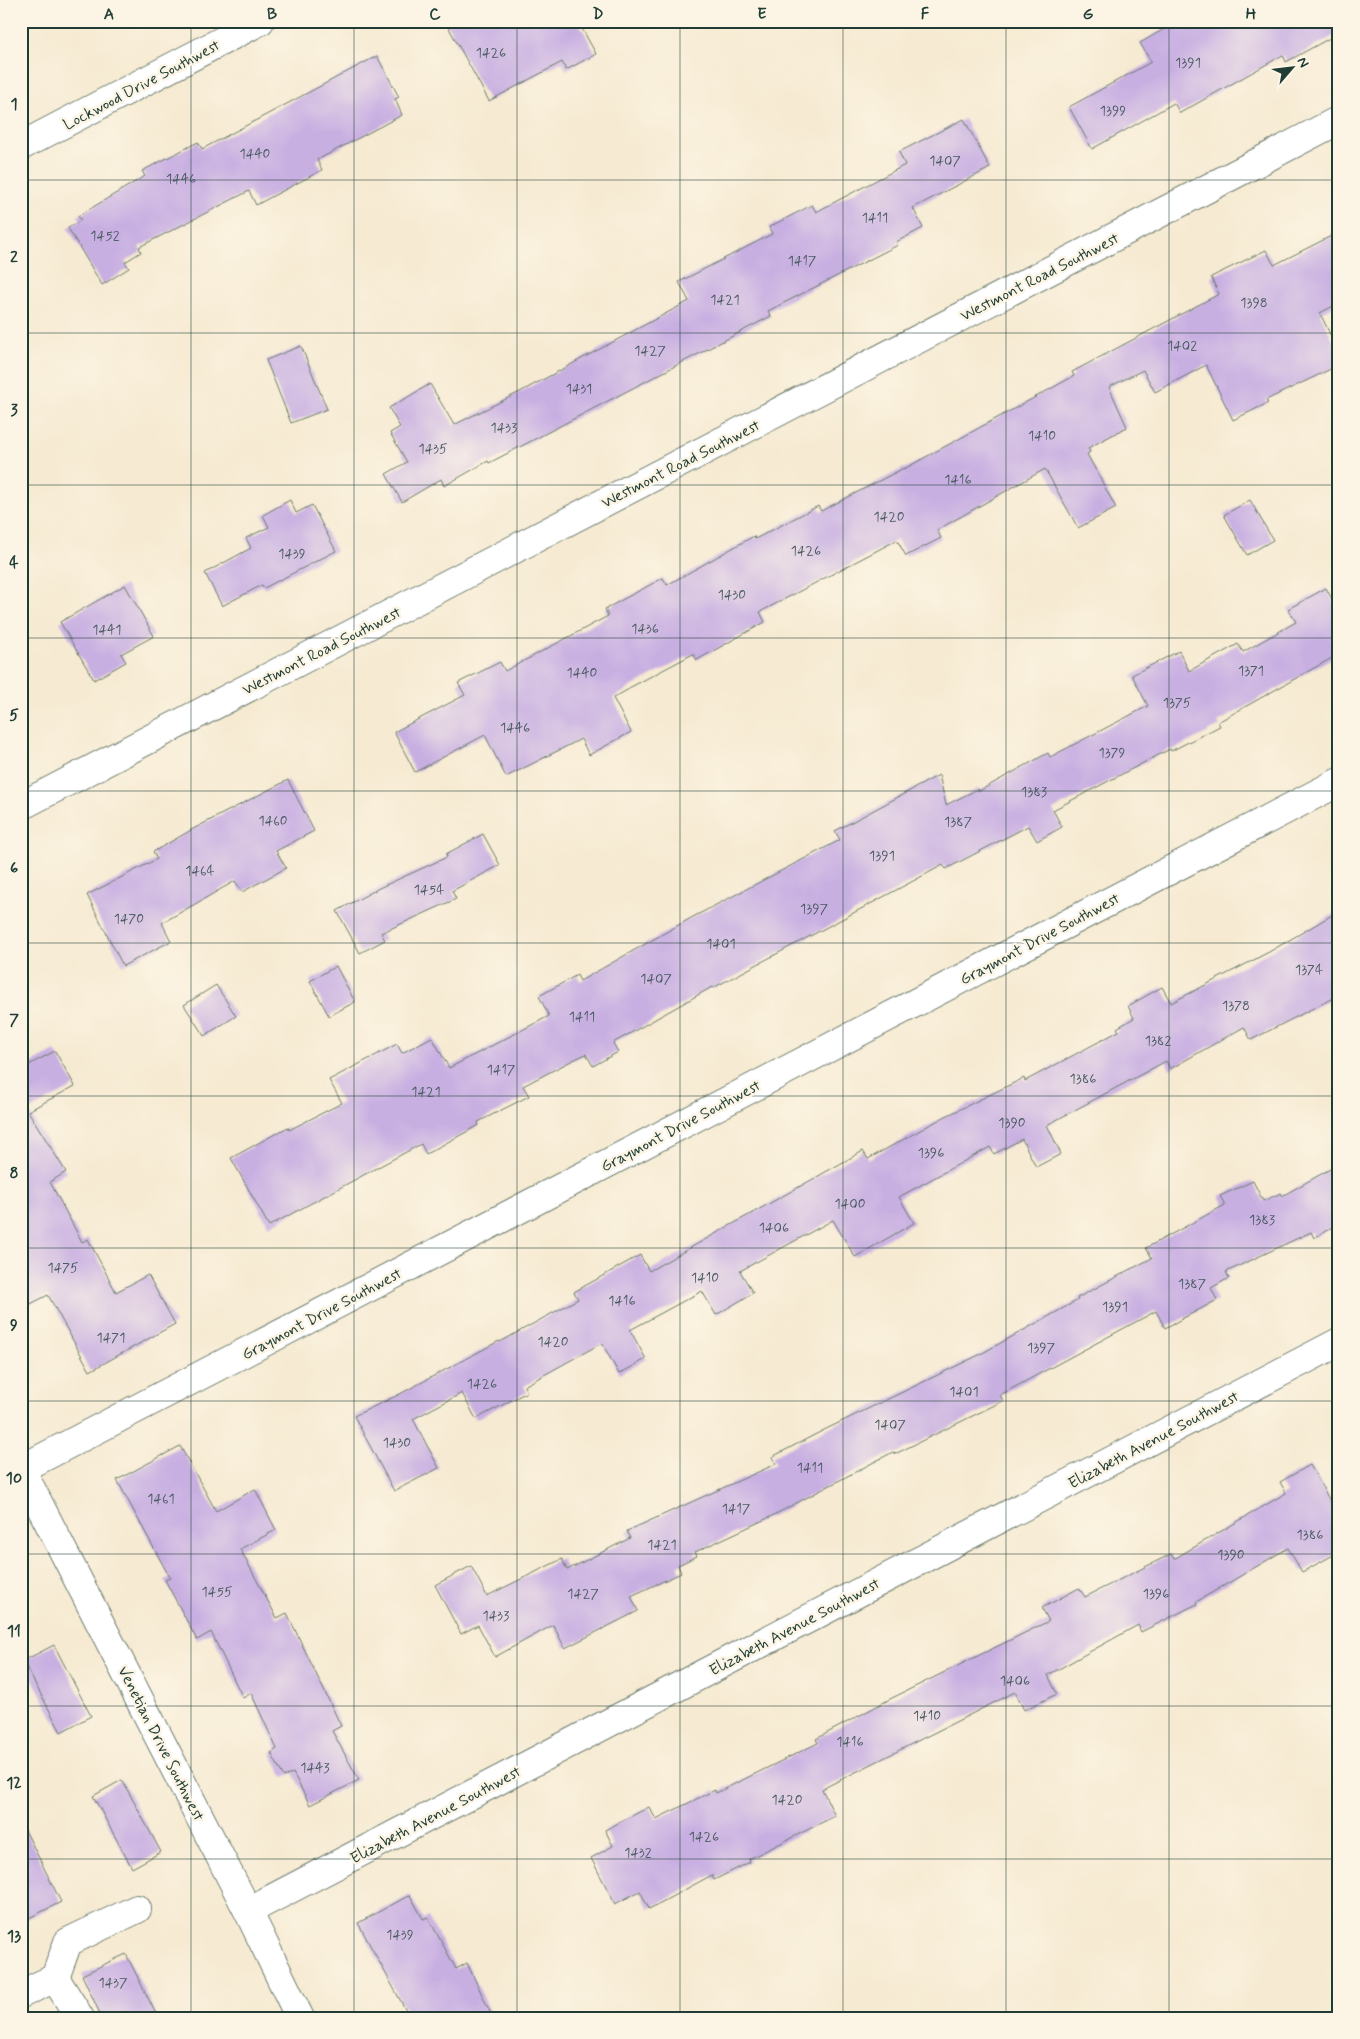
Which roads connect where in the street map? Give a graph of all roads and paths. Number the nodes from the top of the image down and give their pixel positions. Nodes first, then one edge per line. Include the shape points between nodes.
1 (260, 21) edge
2 (1339, 120) edge
3 (21, 146) edge
4 (1339, 782) edge
5 (21, 806) edge
6 (1339, 1342) edge
7 (21, 1469) edge
8 (137, 1910) dead end
9 (248, 1911) junction
10 (56, 1978) junction
11 (21, 1994) edge
12 (80, 2018) edge
13 (300, 2018) edge

1 - 3 street, Lockwood Drive Southwest
2 - 5 street, Westmont Road Southwest
4 - 7 street, Graymont Drive Southwest
6 - 9 street, Elizabeth Avenue Southwest
7 - 9 street, Venetian Drive Southwest
8 - 10 street via 68,1942
9 - 13 street, Venetian Drive Southwest
10 - 11 street
10 - 12 street

